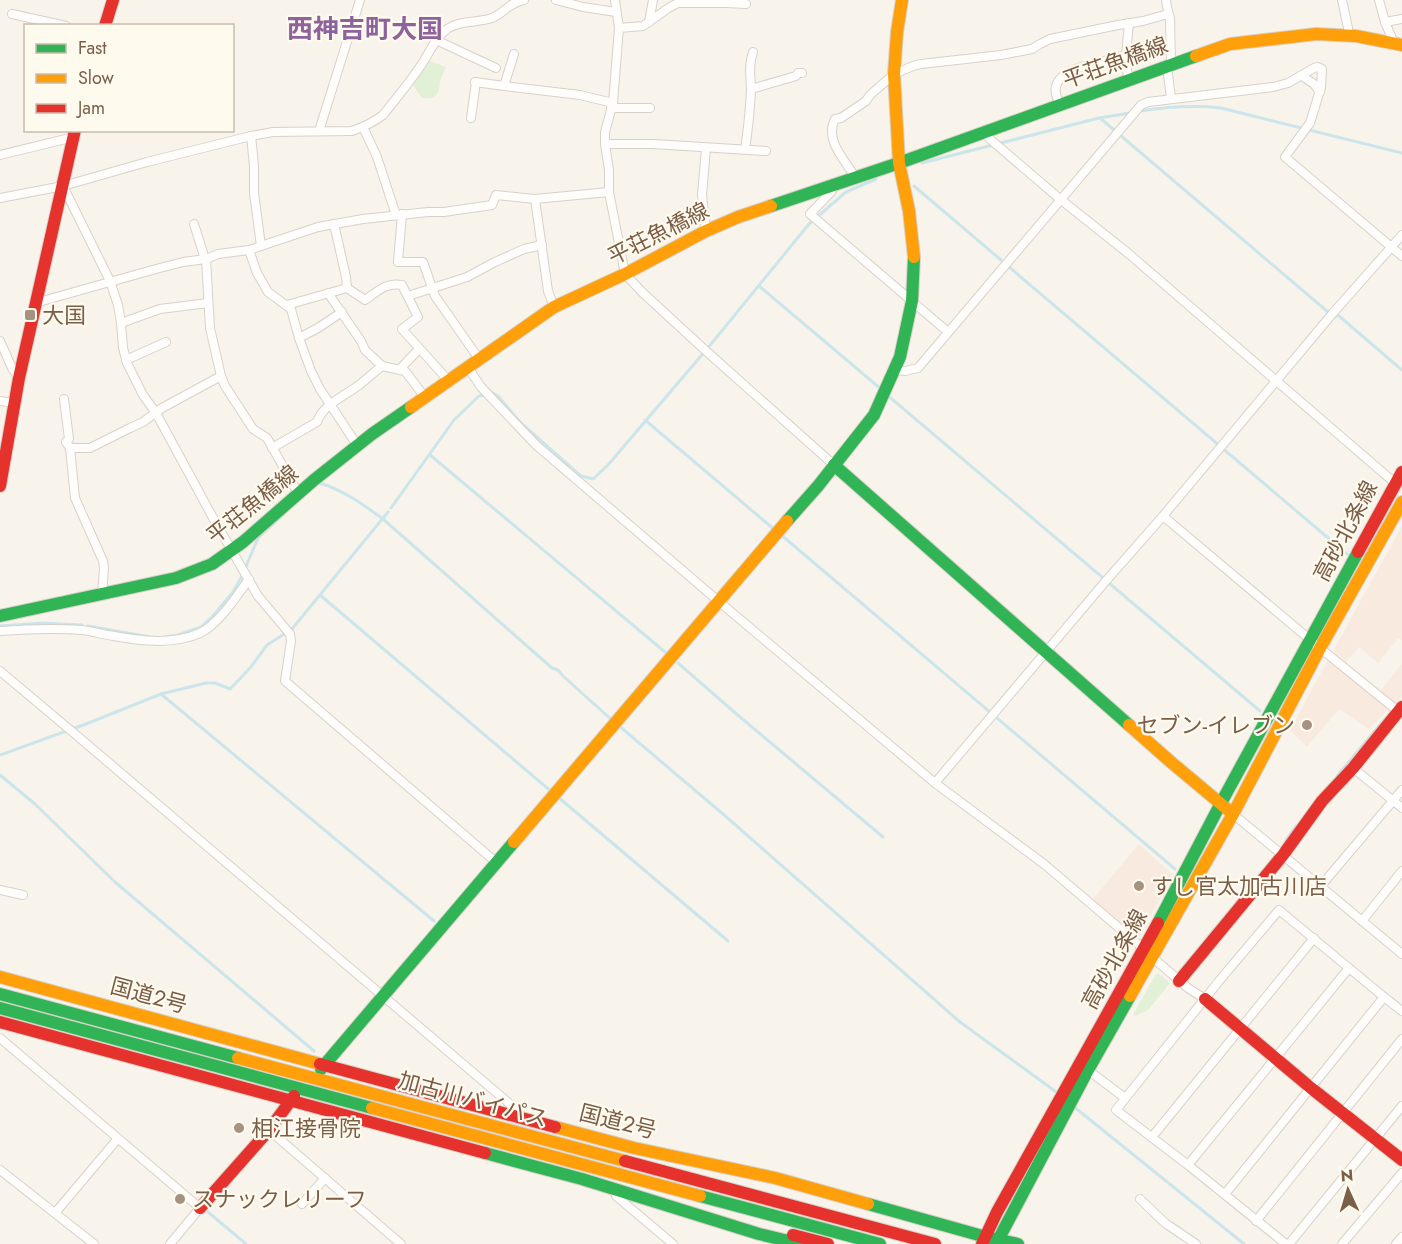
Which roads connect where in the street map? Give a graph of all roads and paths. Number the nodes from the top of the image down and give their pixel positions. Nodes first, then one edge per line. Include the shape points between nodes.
1 (113, 0) edge
2 (360, 0) edge
3 (524, 0) edge
4 (556, 0) edge
5 (615, 0) edge
6 (653, 0) edge
7 (902, 0) edge
8 (1166, 0) edge
9 (1342, 0) edge
10 (1379, 0) edge
11 (689, 1) edge
12 (726, 1) edge
13 (509, 3) edge
14 (746, 4) dead end
15 (616, 12) junction
16 (12, 14) dead end
17 (1168, 14) junction
18 (1402, 19) edge
19 (649, 22) junction
20 (1385, 22) junction
21 (1129, 23) junction
22 (57, 24) edge
23 (106, 24) edge
24 (619, 27) junction
25 (1347, 36) junction
26 (436, 40) junction
27 (1398, 44) edge
28 (753, 52) dead end
29 (514, 54) dead end
30 (1126, 55) junction
31 (1169, 65) junction
32 (496, 68) dead end
33 (802, 73) dead end
34 (894, 74) junction
35 (1302, 76) junction
36 (1128, 80) junction
37 (504, 86) junction
38 (751, 89) junction
39 (1320, 92) junction
40 (1171, 99) junction
41 (1060, 104) junction
42 (612, 105) junction
43 (650, 108) dead end
44 (471, 118) dead end
45 (363, 127) junction
46 (319, 131) junction
47 (75, 134) edge
48 (251, 136) junction
49 (987, 136) junction
50 (605, 144) junction
51 (706, 148) junction
52 (745, 149) junction
53 (766, 151) dead end
54 (0, 155) edge
55 (900, 165) junction
56 (855, 177) junction
57 (837, 183) junction
58 (63, 186) junction
59 (609, 192) junction
60 (0, 198) edge
61 (535, 199) junction
62 (1060, 199) junction
63 (399, 215) junction
64 (194, 224) dead end
65 (333, 224) junction
66 (706, 231) junction
67 (1402, 234) edge
68 (542, 245) junction
69 (261, 246) junction
70 (1391, 247) junction
71 (249, 250) junction
72 (1402, 256) edge
73 (205, 259) junction
74 (625, 274) junction
75 (110, 281) junction
76 (347, 288) junction
77 (432, 289) junction
78 (328, 293) junction
79 (408, 296) junction
80 (912, 301) junction
81 (35, 303) junction
82 (208, 303) junction
83 (287, 305) junction
84 (554, 307) junction
85 (342, 312) junction
86 (121, 323) junction
87 (948, 332) junction
88 (299, 338) junction
89 (0, 341) edge
90 (166, 342) dead end
91 (419, 349) junction
92 (479, 359) junction
93 (126, 360) junction
94 (382, 366) junction
95 (467, 366) junction
96 (399, 370) junction
97 (895, 370) junction
98 (221, 376) junction
99 (19, 378) junction
100 (447, 380) junction
101 (1277, 381) junction
102 (424, 396) junction
103 (64, 399) dead end
104 (0, 401) edge
105 (15, 403) junction
106 (330, 405) junction
107 (156, 413) junction
108 (357, 445) junction
109 (70, 448) junction
110 (272, 448) junction
111 (834, 465) junction
112 (1402, 472) edge
113 (1395, 483) junction
114 (0, 484) edge
115 (298, 493) junction
116 (1402, 502) edge
117 (1163, 516) junction
118 (232, 549) junction
119 (245, 573) junction
120 (102, 595) junction
121 (718, 601) junction
122 (0, 616) edge
123 (0, 631) edge
124 (1315, 644) junction
125 (1047, 651) junction
126 (0, 671) edge
127 (1397, 709) edge
128 (1353, 768) junction
129 (935, 783) junction
130 (1402, 790) edge
131 (1393, 801) junction
132 (1221, 803) junction
133 (1402, 808) edge
134 (1233, 814) junction
135 (1282, 855) junction
136 (497, 863) junction
137 (1402, 871) edge
138 (1320, 887) junction
139 (0, 890) edge
140 (23, 895) dead end
141 (1362, 921) junction
142 (1314, 938) junction
143 (1400, 949) edge
144 (1148, 953) junction
145 (1348, 968) junction
146 (0, 977) edge
147 (1179, 981) junction
148 (0, 994) edge
149 (384, 996) junction
150 (1384, 997) junction
151 (1205, 999) junction
152 (0, 1008) edge
153 (1402, 1011) edge
154 (0, 1022) edge
155 (1240, 1029) junction
156 (0, 1038) edge
157 (1402, 1040) edge
158 (1275, 1058) junction
159 (323, 1067) junction
160 (1088, 1070) junction
161 (1311, 1088) junction
162 (292, 1098) junction
163 (1125, 1098) junction
164 (1066, 1100) junction
165 (1402, 1106) edge
166 (1342, 1113) junction
167 (520, 1118) junction
168 (269, 1130) junction
169 (1152, 1137) junction
170 (1375, 1139) junction
171 (115, 1142) dead end
172 (1402, 1160) edge
173 (1188, 1165) junction
174 (656, 1169) junction
175 (0, 1170) edge
176 (1402, 1173) edge
177 (325, 1178) junction
178 (646, 1182) junction
179 (614, 1189) junction
180 (1225, 1194) junction
181 (1140, 1199) dead end
182 (1155, 1199) dead end
183 (302, 1204) dead end
184 (200, 1208) junction
185 (1149, 1208) junction
186 (55, 1213) junction
187 (1256, 1221) junction
188 (1185, 1224) dead end
189 (759, 1233) junction
190 (1180, 1233) junction
191 (1402, 1237) edge
192 (994, 1242) edge
193 (94, 1244) edge
194 (170, 1244) edge
195 (401, 1244) edge
196 (673, 1244) edge
197 (750, 1244) edge
198 (801, 1244) edge
199 (828, 1244) edge
200 (880, 1244) edge
201 (935, 1244) edge
202 (1018, 1244) edge
203 (1196, 1244) edge
204 (1287, 1244) edge
205 (1342, 1244) edge
206 (1396, 1244) edge

1 - 23 main road
2 - 46 street
3 - 13 street
4 - 15 street
5 - 15 street
6 - 19 street
7 - 34 main road
8 - 17 street
9 - 25 street
10 - 20 street
11 - 12 street
11 - 19 street via 674,5
12 - 14 street
13 - 26 street via 501,14 457,24
15 - 24 street
16 - 22 street
17 - 21 street
17 - 31 street
18 - 20 street
19 - 24 street
20 - 27 street
21 - 30 street
21 - 34 street via 1050,39 1032,49 921,64
24 - 42 street
25 - 27 main road, 平荘魚橋線
25 - 31 main road, 平荘魚橋線 via 1328,34 1230,44
26 - 32 street
26 - 45 street via 383,115
28 - 38 street via 749,62
29 - 37 street
30 - 36 street
30 - 41 street via 1074,69 1062,77 1056,88
31 - 36 main road, 平荘魚橋線
31 - 40 street
33 - 38 street
34 - 55 main road
34 - 56 street via 866,101 833,122 833,142
35 - 39 street
35 - 39 street via 1322,69
35 - 40 street via 1273,87
36 - 41 main road, 平荘魚橋線
37 - 42 street via 580,95
37 - 44 street via 475,82
38 - 52 street
39 - 70 street via 1310,123 1285,158
40 - 62 street via 1143,103
41 - 49 main road, 平荘魚橋線
42 - 43 street
42 - 50 street
45 - 46 street
45 - 63 street
46 - 48 street
47 - 54 street
47 - 58 main road
48 - 58 street
48 - 69 street
49 - 55 main road, 平荘魚橋線
49 - 62 street
50 - 51 street
50 - 59 street
51 - 52 street
51 - 66 street via 702,195
52 - 53 street
55 - 56 main road, 平荘魚橋線
55 - 80 main road via 914,256
56 - 57 main road, 平荘魚橋線
57 - 66 main road, 平荘魚橋線
57 - 80 street via 810,214
58 - 60 street
58 - 75 street
58 - 81 main road
59 - 61 street
59 - 74 street
61 - 63 street via 496,195 492,205
61 - 68 street
62 - 87 street
62 - 101 street
63 - 65 street
63 - 77 street via 398,262 423,262
64 - 73 street
65 - 69 street
65 - 76 street
66 - 74 main road, 平荘魚橋線
67 - 70 street
68 - 77 street
68 - 84 street
69 - 71 street
70 - 72 street
70 - 101 street
71 - 73 street
71 - 83 street via 268,292
73 - 75 street
73 - 82 street
74 - 84 main road, 平荘魚橋線
74 - 111 street
75 - 81 street
75 - 86 street
76 - 78 street
76 - 79 street via 364,300 386,285 400,284
77 - 79 street
77 - 92 street
78 - 83 street
78 - 85 street
79 - 91 street via 418,317 402,329
80 - 87 street
80 - 97 main road
81 - 99 main road
82 - 86 street via 160,309
82 - 98 street
83 - 88 street via 294,315
84 - 92 main road, 平荘魚橋線
85 - 88 street
85 - 94 street via 365,350
86 - 93 street
87 - 97 street via 918,368
88 - 106 street
89 - 99 street
90 - 93 street
91 - 96 street
91 - 100 street
92 - 95 main road, 平荘魚橋線
93 - 107 street
94 - 96 street
94 - 106 street
95 - 100 main road, 平荘魚橋線
95 - 121 street via 483,389 536,445
96 - 102 street via 405,371
97 - 111 main road via 874,415
98 - 107 street
98 - 110 street via 253,429 267,438
99 - 105 main road
100 - 102 main road, 平荘魚橋線
101 - 113 street
101 - 117 street
102 - 108 main road, 平荘魚橋線
103 - 109 street via 69,439 66,442
104 - 105 street
105 - 114 main road
106 - 108 street
106 - 110 street via 317,422
107 - 109 street via 90,447
107 - 118 street
108 - 115 main road, 平荘魚橋線
109 - 120 street via 75,498 103,561
110 - 115 street
111 - 121 main road
111 - 125 main road
112 - 113 main road, 高砂北条線
113 - 124 main road, 高砂北条線
115 - 118 main road, 平荘魚橋線
116 - 124 main road, 高砂北条線
117 - 124 street
117 - 125 street
118 - 119 street
118 - 120 main road, 平荘魚橋線 via 212,564 176,578
119 - 123 street via 228,608 213,623 201,633 174,640 138,640 57,628
119 - 136 street via 287,631 290,652 285,681
120 - 122 main road, 平荘魚橋線
121 - 129 street
121 - 136 main road
124 - 127 street
124 - 132 main road, 高砂北条線
124 - 134 main road, 高砂北条線
125 - 129 street
125 - 132 main road
126 - 149 street
127 - 128 main road
128 - 131 street
128 - 135 main road via 1322,801
129 - 144 street via 1044,864
130 - 131 street
131 - 133 street
131 - 138 street
132 - 134 main road
132 - 144 main road, 高砂北条線
134 - 135 street
134 - 144 main road, 高砂北条線
135 - 138 street
135 - 147 main road
136 - 149 main road
137 - 141 street
138 - 141 street
139 - 140 street
141 - 143 street
142 - 145 street
142 - 151 street via 1279,910
142 - 155 street
144 - 147 street
144 - 160 main road, 高砂北条線
144 - 164 main road, 高砂北条線
145 - 150 street
145 - 158 street
146 - 159 main road, 国道2号
147 - 151 street
148 - 174 main road, 加古川バイパス
149 - 159 main road
149 - 167 street via 517,1110
150 - 153 street
150 - 161 street
151 - 155 main road
151 - 163 street
152 - 178 main road, 加古川バイパス
154 - 162 main road
155 - 158 main road
155 - 169 street
156 - 184 street
157 - 166 street
158 - 161 main road
158 - 173 street
159 - 167 main road, 国道2号
160 - 163 street
160 - 164 main road, 高砂北条線
161 - 166 main road
161 - 180 street
162 - 168 main road
162 - 179 main road
163 - 169 street via 1116,1110
164 - 192 main road, 高砂北条線 via 997,1212
165 - 170 street
166 - 170 main road
166 - 187 street
167 - 192 main road, 国道2号 via 634,1148 775,1178
168 - 177 street
168 - 184 main road
169 - 173 street
170 - 172 main road
170 - 204 street
171 - 186 street
173 - 180 street
174 - 192 main road via 761,1185
174 - 201 main road, 加古川バイパス
175 - 186 street
176 - 205 street
177 - 183 street
177 - 195 street
178 - 199 main road via 669,1196
178 - 200 main road, 加古川バイパス
179 - 189 main road
179 - 196 street via 616,1196
180 - 187 street
181 - 185 street
182 - 185 street
184 - 194 street
185 - 190 street
186 - 193 street
187 - 204 street
188 - 190 street
189 - 197 street
189 - 198 main road
190 - 203 street
191 - 206 street
192 - 202 main road, 国道2号

